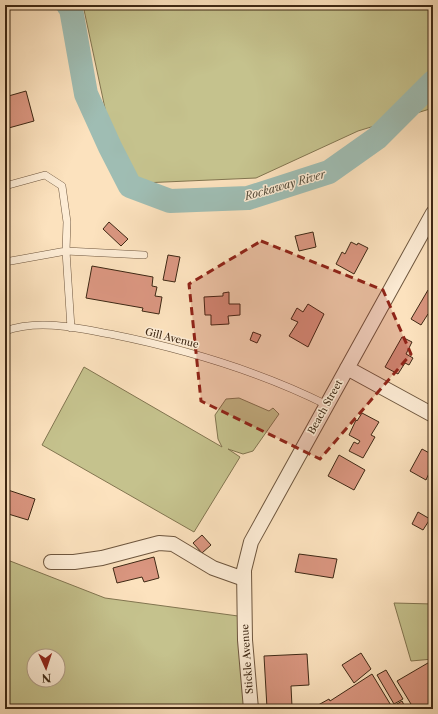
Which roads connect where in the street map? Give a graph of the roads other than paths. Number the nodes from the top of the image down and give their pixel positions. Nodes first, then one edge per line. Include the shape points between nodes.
1 (5, 186) edge
2 (433, 213) edge
3 (66, 251) junction
4 (144, 255) dead end
5 (5, 262) edge
6 (71, 328) junction
7 (5, 331) edge
8 (347, 368) junction
9 (327, 405) junction
10 (433, 415) edge
11 (51, 562) dead end
12 (244, 579) junction
13 (244, 609) joint
14 (252, 709) edge

1 - 3 lane via 45,175 62,186 67,222
2 - 8 street, Beach Street
3 - 4 lane
3 - 5 lane
3 - 6 lane
6 - 7 lane, Gill Avenue via 27,325
6 - 9 lane, Gill Avenue via 132,338 208,358 279,383
8 - 9 street, Beach Street
8 - 10 street
9 - 12 street, Beach Street via 257,528 244,564
11 - 12 street via 102,558 159,543 173,544 213,568
12 - 13 street, Beach Street
13 - 14 street, Stickle Avenue via 248,690

